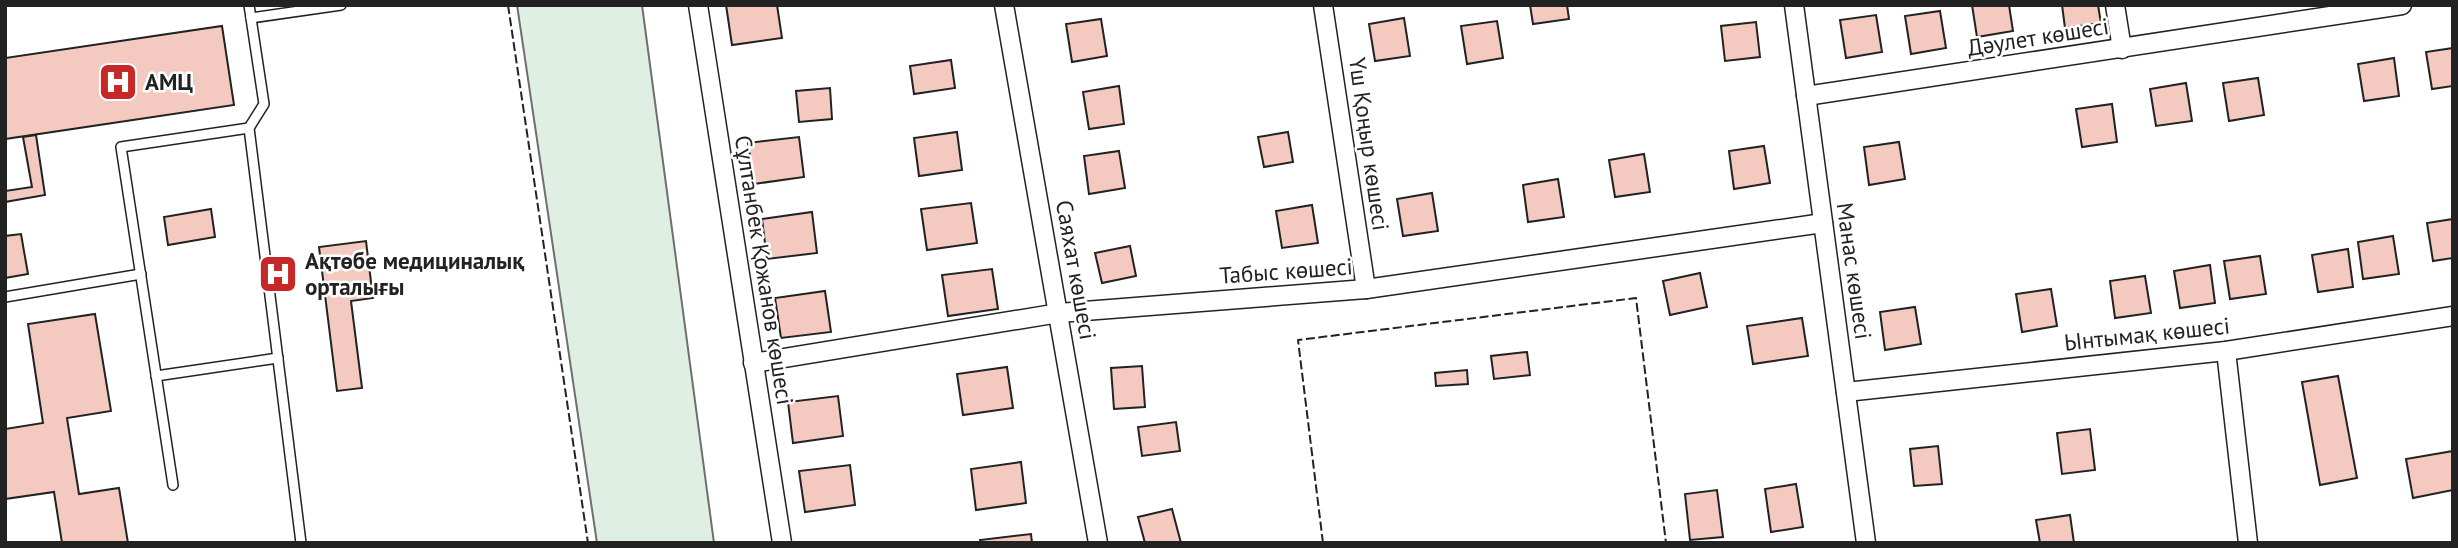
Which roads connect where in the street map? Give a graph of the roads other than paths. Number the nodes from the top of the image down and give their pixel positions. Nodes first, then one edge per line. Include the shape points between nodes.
1 (249, 5) edge
2 (341, 5) edge
3 (698, 5) edge
4 (1004, 5) edge
5 (1323, 5) edge
6 (1794, 5) edge
7 (2115, 5) edge
8 (2402, 5) edge
9 (251, 18) junction
10 (2122, 49) junction
11 (1806, 96) junction
12 (248, 128) junction
13 (1823, 223) junction
14 (141, 274) junction
15 (1366, 289) junction
16 (5, 297) edge
17 (1059, 313) junction
18 (2453, 316) edge
19 (2226, 351) junction
20 (278, 358) junction
21 (753, 363) junction
22 (156, 376) junction
23 (1846, 392) junction
24 (173, 485) dead end
25 (301, 543) edge
26 (782, 543) edge
27 (1098, 543) edge
28 (1866, 543) edge
29 (2248, 543) edge

1 - 9 lane
2 - 9 lane
3 - 21 street, Сұлтанбек Қожанов көшесі
4 - 17 street, Саяхат көшесі
5 - 15 street, Үш Қоңыр көшесі
6 - 11 street, Манас көшесі
7 - 10 street
8 - 10 street, Дәулет көшесі
9 - 12 lane via 264,104
10 - 11 street, Дәулет көшесі
11 - 13 street, Манас көшесі
12 - 14 lane via 121,147
12 - 20 lane
13 - 15 street, Табыс көшесі
13 - 23 street, Манас көшесі
14 - 16 lane
14 - 22 lane
15 - 17 street, Табыс көшесі
17 - 21 street, Табыс көшесі
17 - 27 street, Саяхат көшесі
18 - 19 street, Ынтымақ көшесі
19 - 23 street, Ынтымақ көшесі
19 - 29 street
20 - 22 lane
20 - 25 lane
21 - 26 street, Сұлтанбек Қожанов көшесі
22 - 24 lane
23 - 28 street, Манас көшесі

